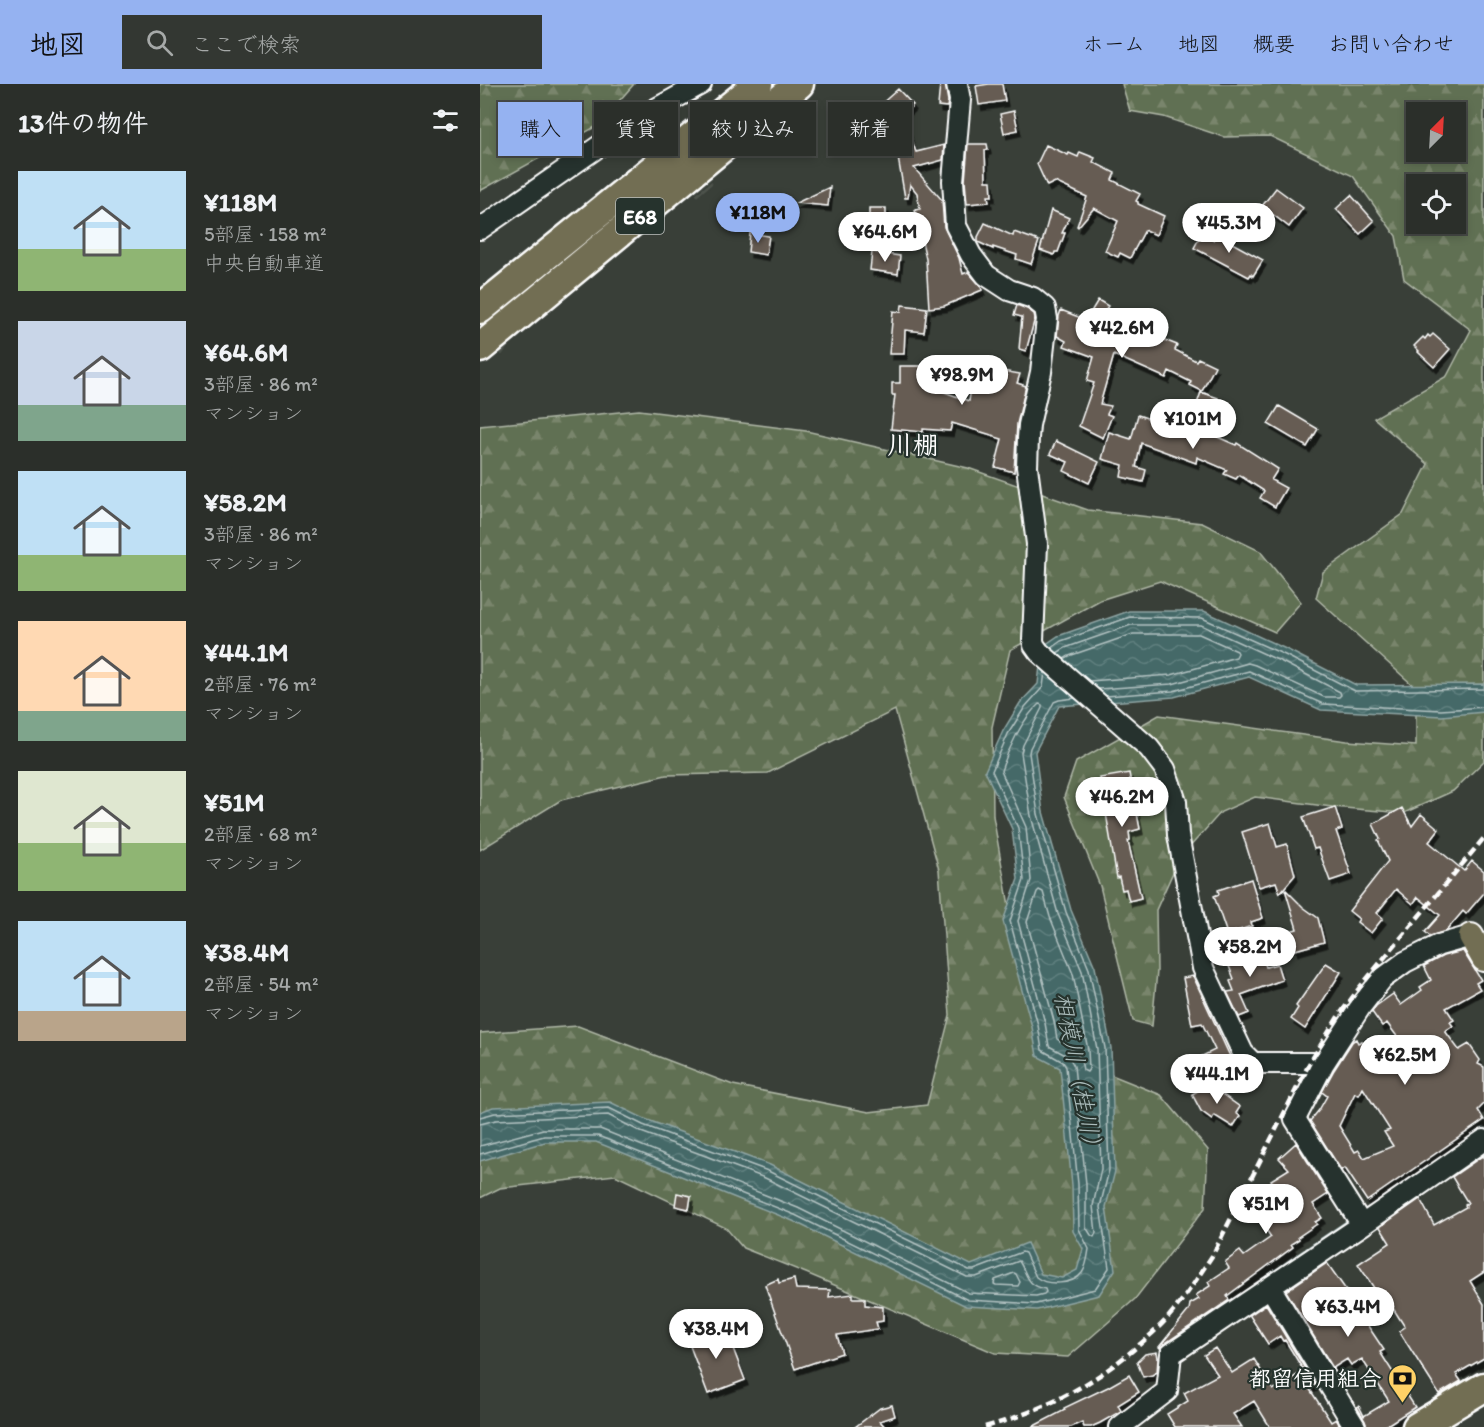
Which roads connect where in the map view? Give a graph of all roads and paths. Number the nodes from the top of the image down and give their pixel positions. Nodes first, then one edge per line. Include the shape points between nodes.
1 (701, 84) edge
2 (758, 84) edge
3 (799, 84) edge
4 (957, 84) edge
5 (669, 102) edge
6 (594, 150) edge
7 (480, 229) edge
8 (480, 309) edge
9 (480, 348) edge
10 (1470, 936) joint
11 (1484, 959) edge
12 (1324, 1063) junction
13 (1484, 1140) edge
14 (1362, 1225) junction
15 (1270, 1287) junction
16 (1484, 1387) edge
17 (1120, 1427) edge
18 (1355, 1427) edge
19 (1417, 1427) edge

1 - 5 street
2 - 8 highway, E68
3 - 9 highway, E68
4 - 12 street via 960,100 953,181 956,226 986,275 1009,290 1032,298 1045,308 1047,319 1029,425 1027,467 1037,544 1034,645 1149,748 1165,769 1176,802 1178,835 1203,968 1243,1053 1253,1064
6 - 7 street
10 - 11 main road
10 - 12 street via 1439,945 1382,979
12 - 14 street via 1295,1119
13 - 14 street
14 - 15 street
15 - 17 street via 1171,1354 1167,1391
15 - 18 street
16 - 19 highway

